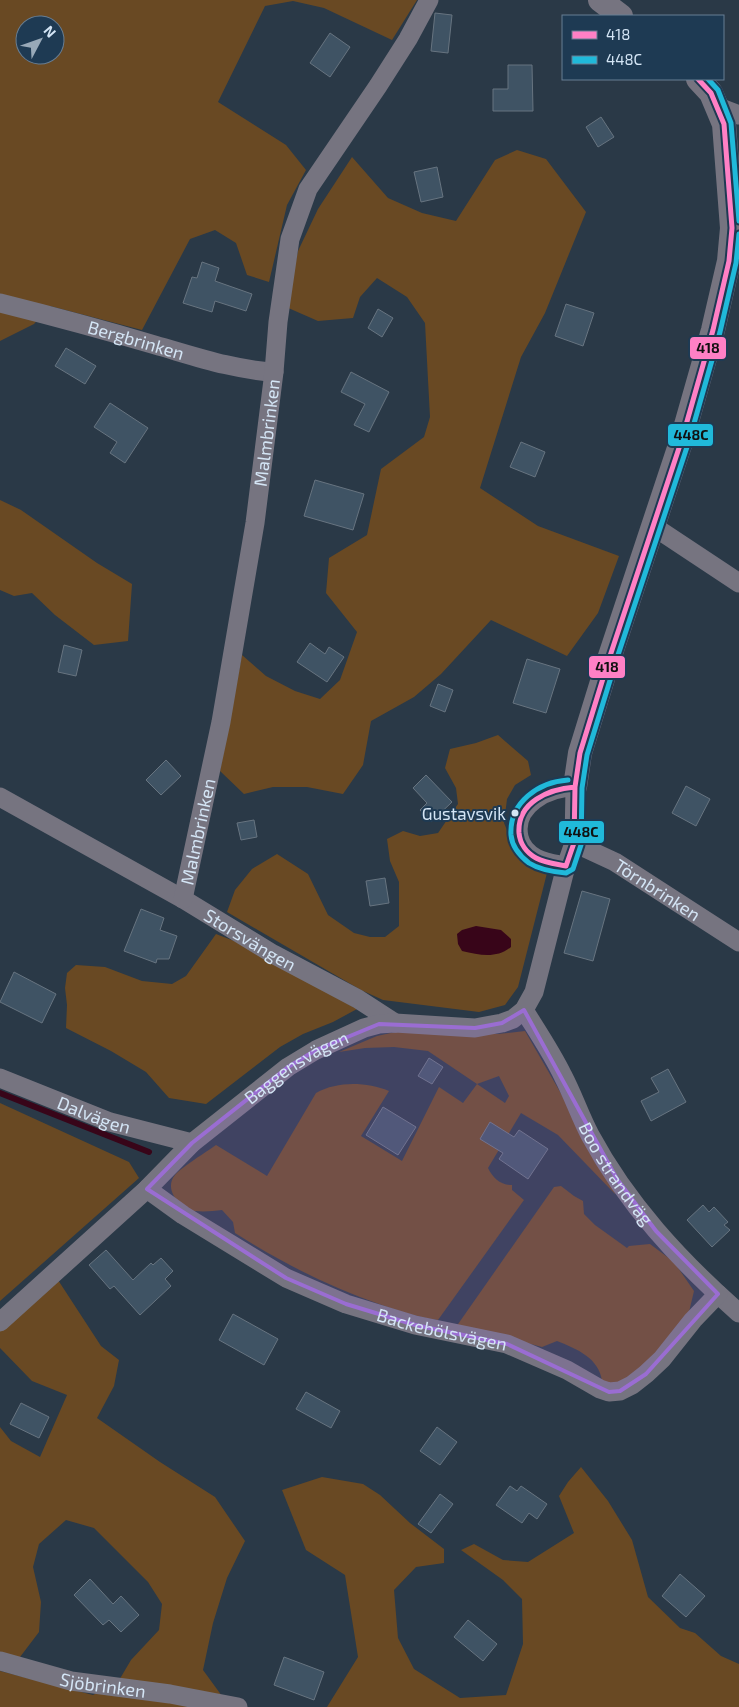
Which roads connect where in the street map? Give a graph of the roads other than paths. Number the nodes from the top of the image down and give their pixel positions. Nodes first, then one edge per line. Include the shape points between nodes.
1 (429, 0) edge
2 (600, 0) edge
3 (620, 15) edge
4 (699, 80) edge
5 (729, 111) edge
6 (0, 303) edge
7 (274, 372) junction
8 (653, 526) junction
9 (739, 583) edge
10 (575, 787) junction
11 (0, 797) edge
12 (574, 843) junction
13 (566, 866) junction
14 (183, 898) junction
15 (739, 942) edge
16 (524, 1010) junction
17 (394, 1023) junction
18 (0, 1078) edge
19 (192, 1143) junction
20 (147, 1188) junction
21 (718, 1294) junction
22 (739, 1313) edge
23 (0, 1322) edge
24 (0, 1662) edge
25 (238, 1707) edge

1 - 7 street, Malmbrinken via 378,86 308,189 290,240
2 - 3 street
4 - 5 street
5 - 8 street via 724,124 731,199 729,262 714,330
6 - 7 street, Bergbrinken via 226,365
7 - 14 street, Malmbrinken via 255,523 221,722
8 - 9 street
8 - 10 street via 580,753
10 - 12 street
10 - 13 street via 551,790 539,797 520,817 518,829 521,844 527,852 536,858
11 - 14 street, Storsvängen
12 - 13 street
12 - 15 street, Törnbrinken via 614,862
13 - 16 street via 534,992
14 - 17 street, Storsvängen
16 - 17 street, Baggensvägen via 502,1023 475,1028
16 - 21 street, Boo strandväg via 617,1179 656,1231
17 - 19 street, Baggensvägen via 364,1028 316,1050 288,1067
18 - 19 street, Dalvägen via 110,1122
19 - 20 street, Baggensvägen
20 - 21 street, Backebölsvägen via 183,1215 295,1282 346,1304 415,1325 507,1344 609,1392 620,1391 646,1374
20 - 23 street, Baggensvägen
21 - 22 street, Boo strandväg
24 - 25 street, Sjöbrinken via 71,1682 170,1694

